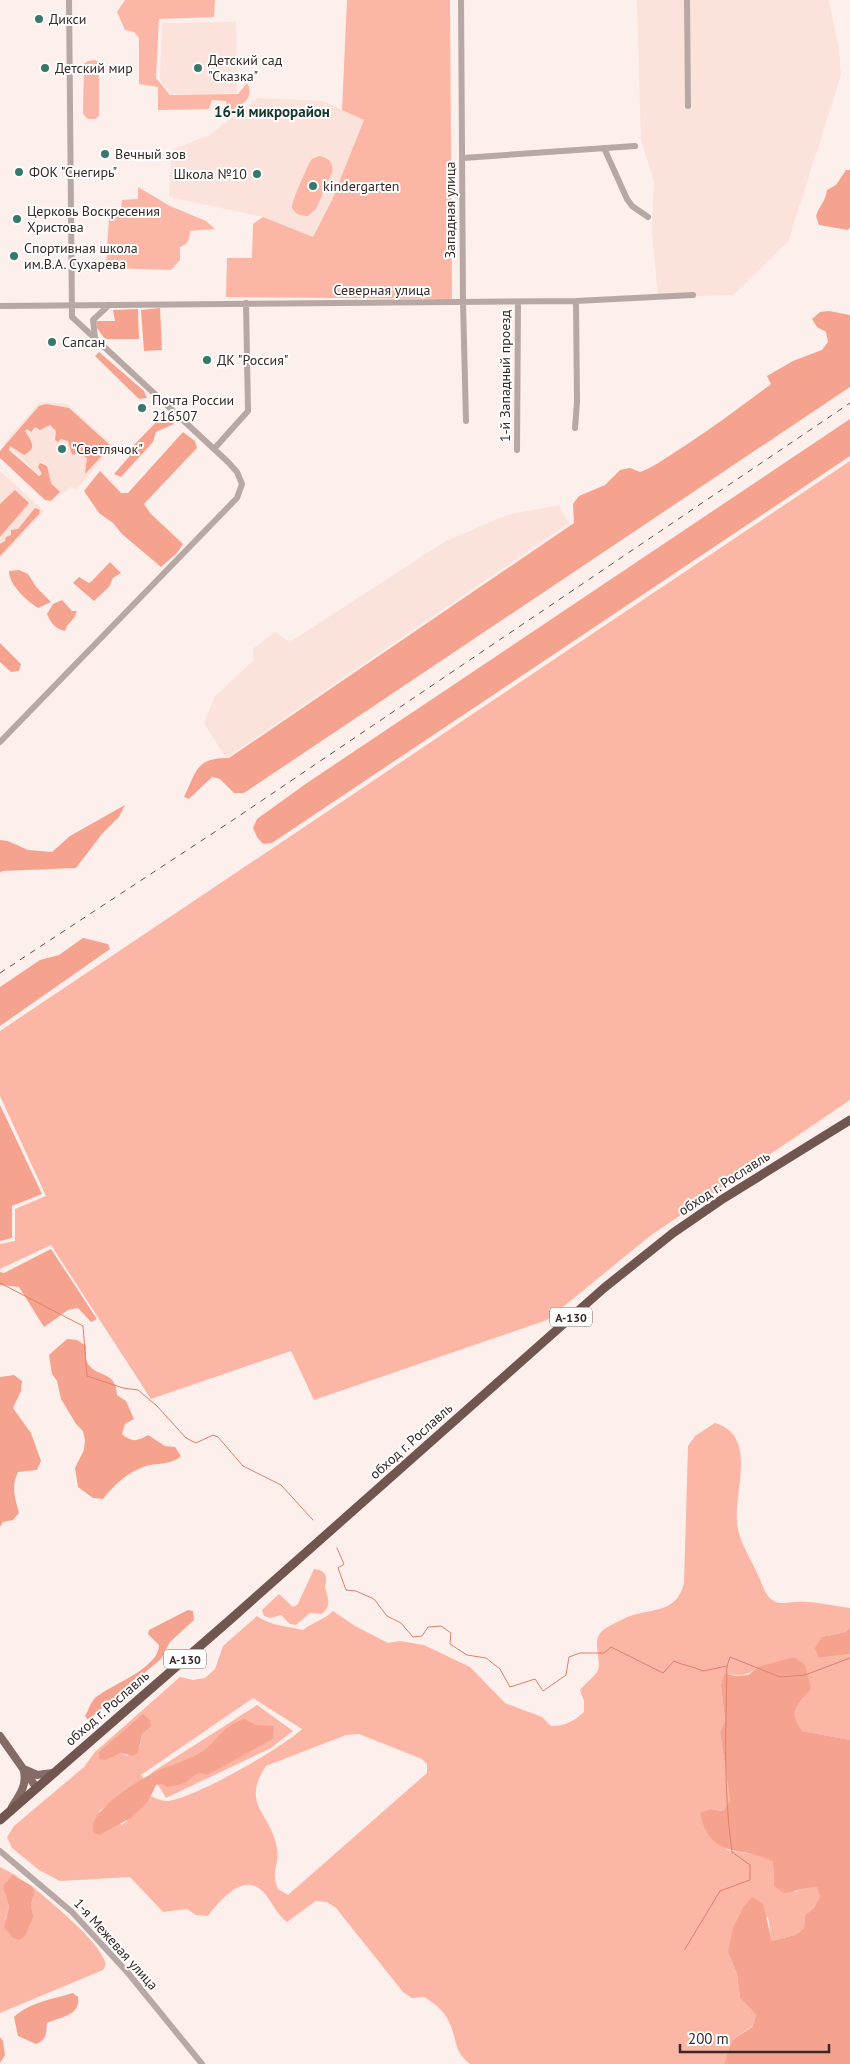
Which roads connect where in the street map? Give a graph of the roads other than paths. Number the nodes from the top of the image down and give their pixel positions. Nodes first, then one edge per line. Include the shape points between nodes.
1 (69, 0) edge
2 (461, 0) edge
3 (687, 0) edge
4 (688, 106) dead end
5 (635, 146) dead end
6 (604, 148) junction
7 (463, 158) junction
8 (648, 217) dead end
9 (693, 295) dead end
10 (463, 302) junction
11 (518, 302) junction
12 (576, 302) junction
13 (246, 303) junction
14 (109, 305) junction
15 (0, 306) edge
16 (71, 306) junction
17 (95, 338) junction
18 (466, 421) dead end
19 (575, 428) dead end
20 (214, 450) junction
21 (517, 450) dead end
22 (0, 742) edge
23 (850, 1120) edge
24 (0, 1736) edge
25 (22, 1768) junction
26 (53, 1772) junction
27 (36, 1787) junction
28 (10, 1810) junction
29 (0, 1820) edge
30 (0, 1851) edge
31 (202, 2064) edge

1 - 16 street
2 - 7 street, Западная улица
3 - 4 street
5 - 6 street
6 - 7 street
6 - 8 street via 627,199
7 - 10 street, Западная улица
9 - 12 street, Северная улица
10 - 11 street, Северная улица
10 - 13 street, Северная улица
10 - 18 street, Западная улица
11 - 12 street, Северная улица
11 - 21 street, 1-й Западный проезд
12 - 19 street
13 - 14 street, Северная улица
13 - 20 street via 248,411
14 - 16 street, Северная улица
14 - 17 street via 93,320
15 - 16 street, Северная улица
16 - 17 street via 72,317
17 - 20 street
20 - 22 street via 242,479 242,489 237,498
23 - 26 highway, обход г. Рославль / А-130 via 721,1200 604,1288 238,1613
24 - 25 main road
25 - 26 main road via 37,1775
25 - 27 main road
25 - 28 main road via 25,1783
26 - 27 highway, обход г. Рославль / А-130
27 - 28 highway, обход г. Рославль / А-130
28 - 29 highway, А-130
30 - 31 street, 1-я Межевая улица via 72,1912 128,1973

